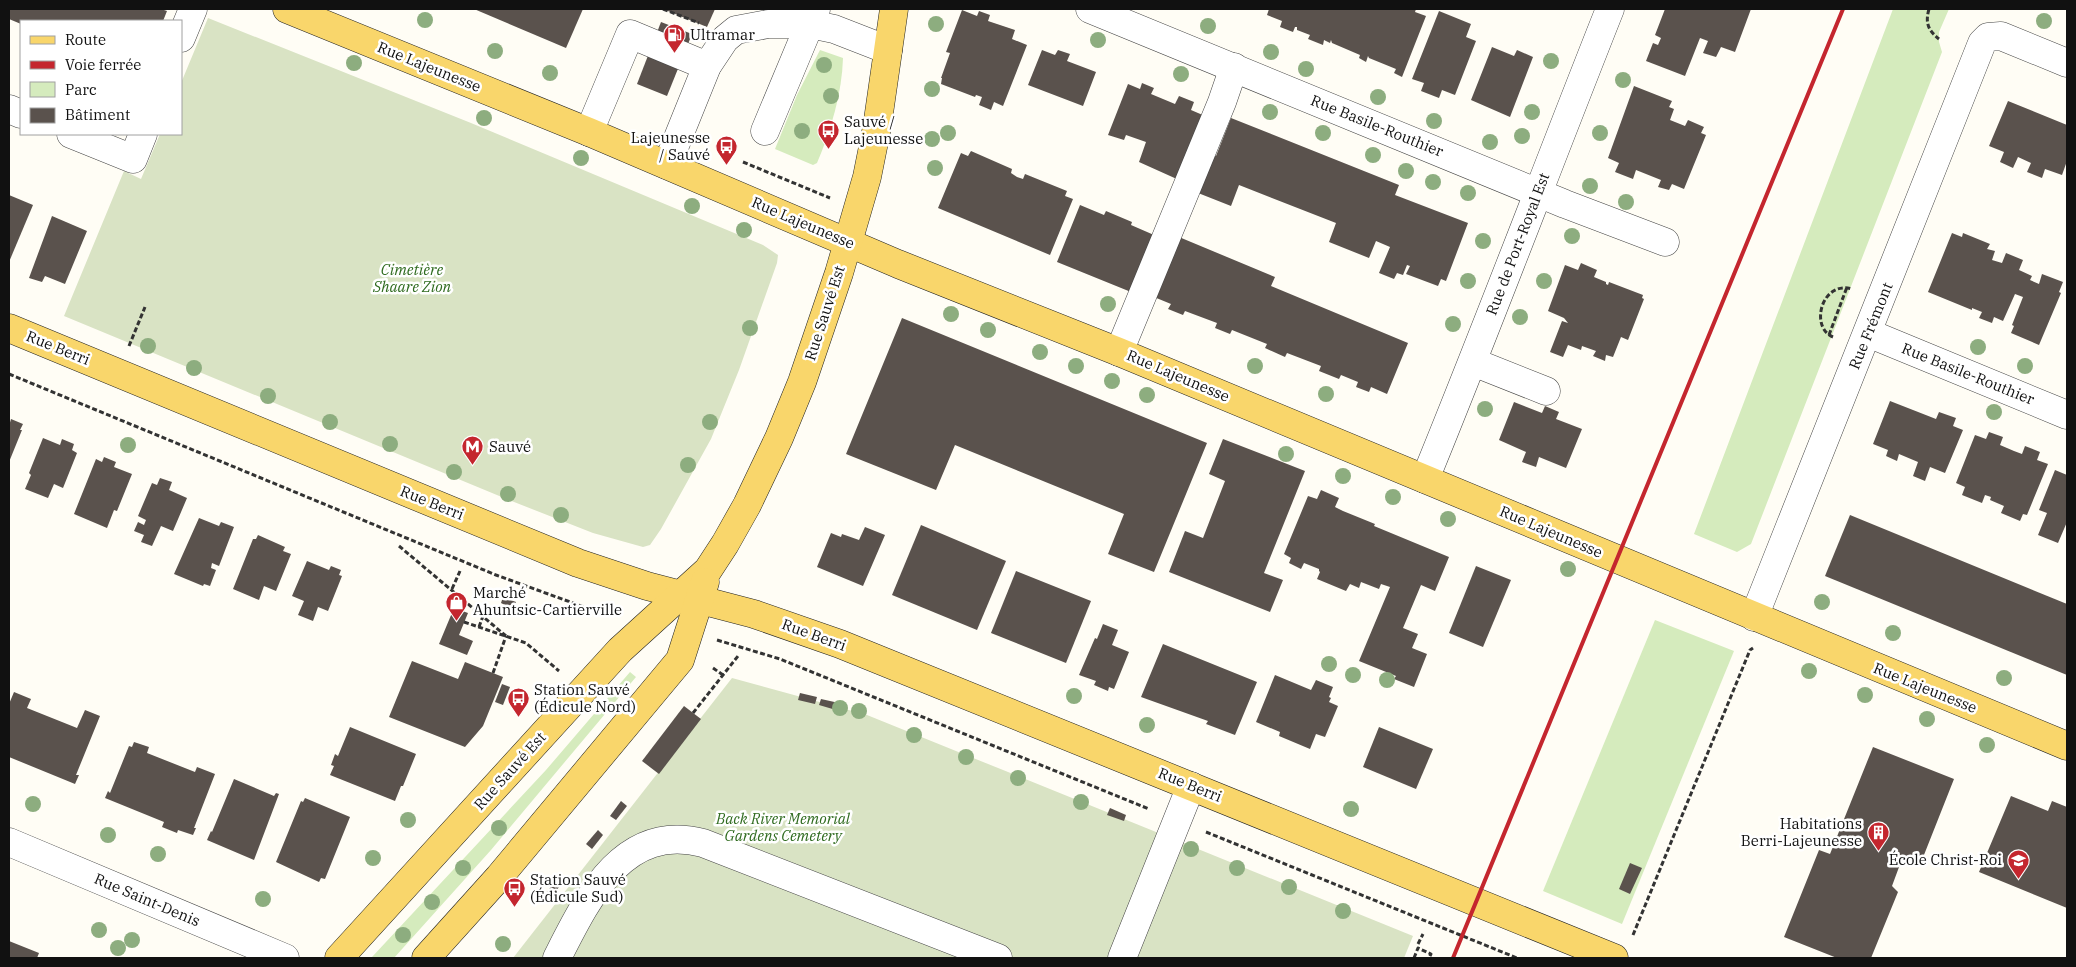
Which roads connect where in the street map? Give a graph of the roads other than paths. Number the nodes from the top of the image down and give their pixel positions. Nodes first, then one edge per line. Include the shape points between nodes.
1 (193, 9) edge
2 (287, 9) edge
3 (894, 9) edge
4 (1090, 9) edge
5 (1610, 9) edge
6 (813, 17) edge
7 (182, 36) edge
8 (888, 50) junction
9 (2067, 63) edge
10 (707, 66) junction
11 (1234, 68) junction
12 (765, 131) dead end
13 (589, 132) junction
14 (73, 135) edge
15 (143, 135) edge
16 (667, 165) junction
17 (1537, 192) junction
18 (848, 242) junction
19 (1666, 242) dead end
20 (9, 328) edge
21 (1868, 333) junction
22 (1119, 352) junction
23 (1473, 362) junction
24 (1546, 391) dead end
25 (2067, 415) edge
26 (1425, 479) junction
27 (690, 598) junction
28 (1754, 617) junction
29 (2067, 746) edge
30 (1191, 786) junction
31 (9, 842) edge
32 (285, 958) edge
33 (339, 958) edge
34 (426, 958) edge
35 (558, 958) edge
36 (998, 958) edge
37 (1122, 958) edge
38 (1614, 958) edge

1 - 7 street
2 - 13 main road, Rue Lajeunesse
3 - 8 main road, Rue Sauvé Est
4 - 11 street, Rue Basile-Routhier
5 - 17 street, Rue de Port-Royal Est
6 - 8 street via 834,29
6 - 10 street via 736,30 724,39
6 - 12 street
8 - 18 main road, Rue Sauvé Est via 867,176
9 - 21 street, Rue Frémont via 2005,37 1988,37 1982,43
10 - 13 street via 630,34
10 - 16 street
11 - 17 street, Rue Basile-Routhier
11 - 22 street
13 - 16 main road, Rue Lajeunesse
14 - 15 street via 133,159
16 - 18 main road, Rue Lajeunesse
17 - 19 street, Rue Basile-Routhier
17 - 23 street, Rue de Port-Royal Est
18 - 22 main road, Rue Lajeunesse
18 - 27 main road, Rue Sauvé Est via 802,382 779,438 747,505
20 - 27 main road, Rue Berri via 578,563
21 - 25 street, Rue Basile-Routhier
21 - 28 street, Rue Frémont
22 - 26 main road, Rue Lajeunesse
23 - 24 street
23 - 26 street, Rue de Port-Royal Est
26 - 28 main road, Rue Lajeunesse
27 - 30 main road, Rue Berri via 840,644
27 - 33 main road, Rue Sauvé Est via 620,650
27 - 34 main road, Rue Sauvé Est via 680,660 500,877
28 - 29 main road, Rue Lajeunesse
30 - 37 street
30 - 38 main road, Rue Berri
31 - 32 street, Rue Saint-Denis
35 - 36 street via 596,888 628,854 648,843 682,838 703,843

